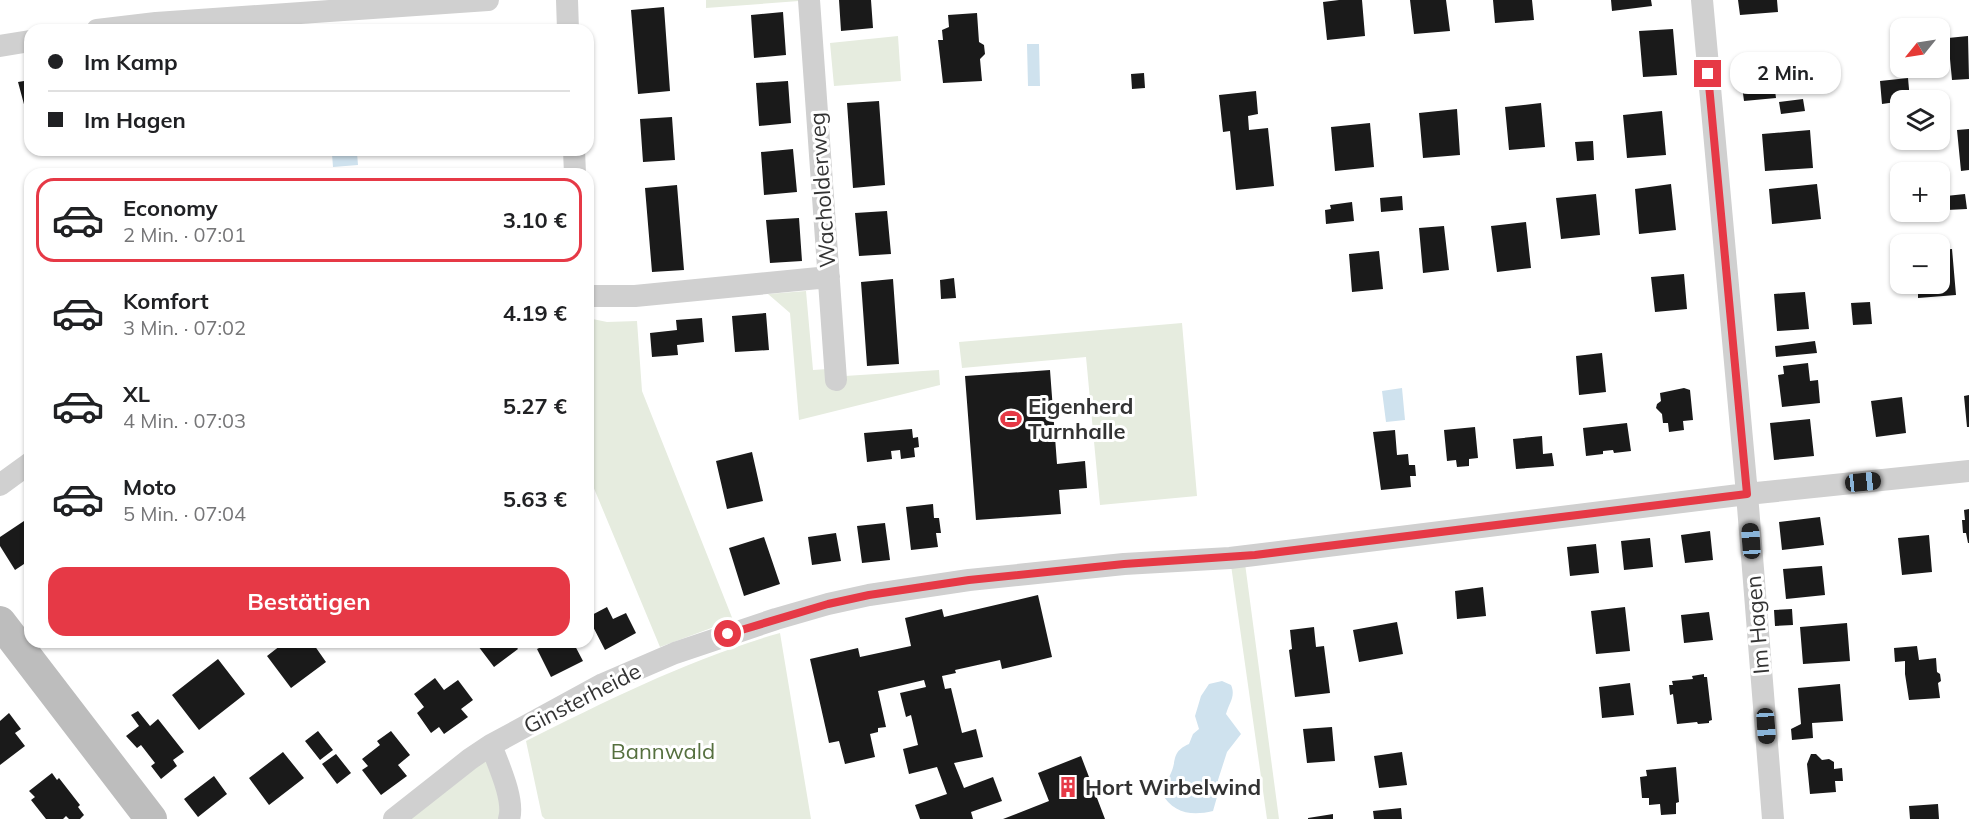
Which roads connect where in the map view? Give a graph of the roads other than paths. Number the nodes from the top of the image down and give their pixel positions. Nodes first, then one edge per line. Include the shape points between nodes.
1 (488, 0) edge
2 (567, 0) edge
3 (809, 0) edge
4 (1702, 0) edge
5 (148, 24) edge
6 (568, 24) edge
7 (24, 42) edge
8 (0, 46) edge
9 (829, 277) junction
10 (594, 296) edge
11 (836, 380) dead end
12 (24, 467) edge
13 (1969, 471) edge
14 (0, 484) edge
15 (1747, 494) junction
16 (0, 621) edge
17 (491, 745) junction
18 (151, 819) edge
19 (394, 819) edge
20 (509, 819) edge
21 (1773, 819) edge

1 - 5 street
2 - 6 street
3 - 9 street, Wacholderweg
4 - 15 street, Im Hagen
7 - 8 street
9 - 10 street via 635,296
9 - 11 street, Wacholderweg
12 - 14 street
13 - 15 street, Ginsterheide
15 - 17 street, Ginsterheide via 1255,555 969,580 869,595 776,619 675,653 603,684
15 - 21 street, Im Hagen
16 - 18 street
17 - 19 street, Ginsterheide
17 - 20 street via 506,786

